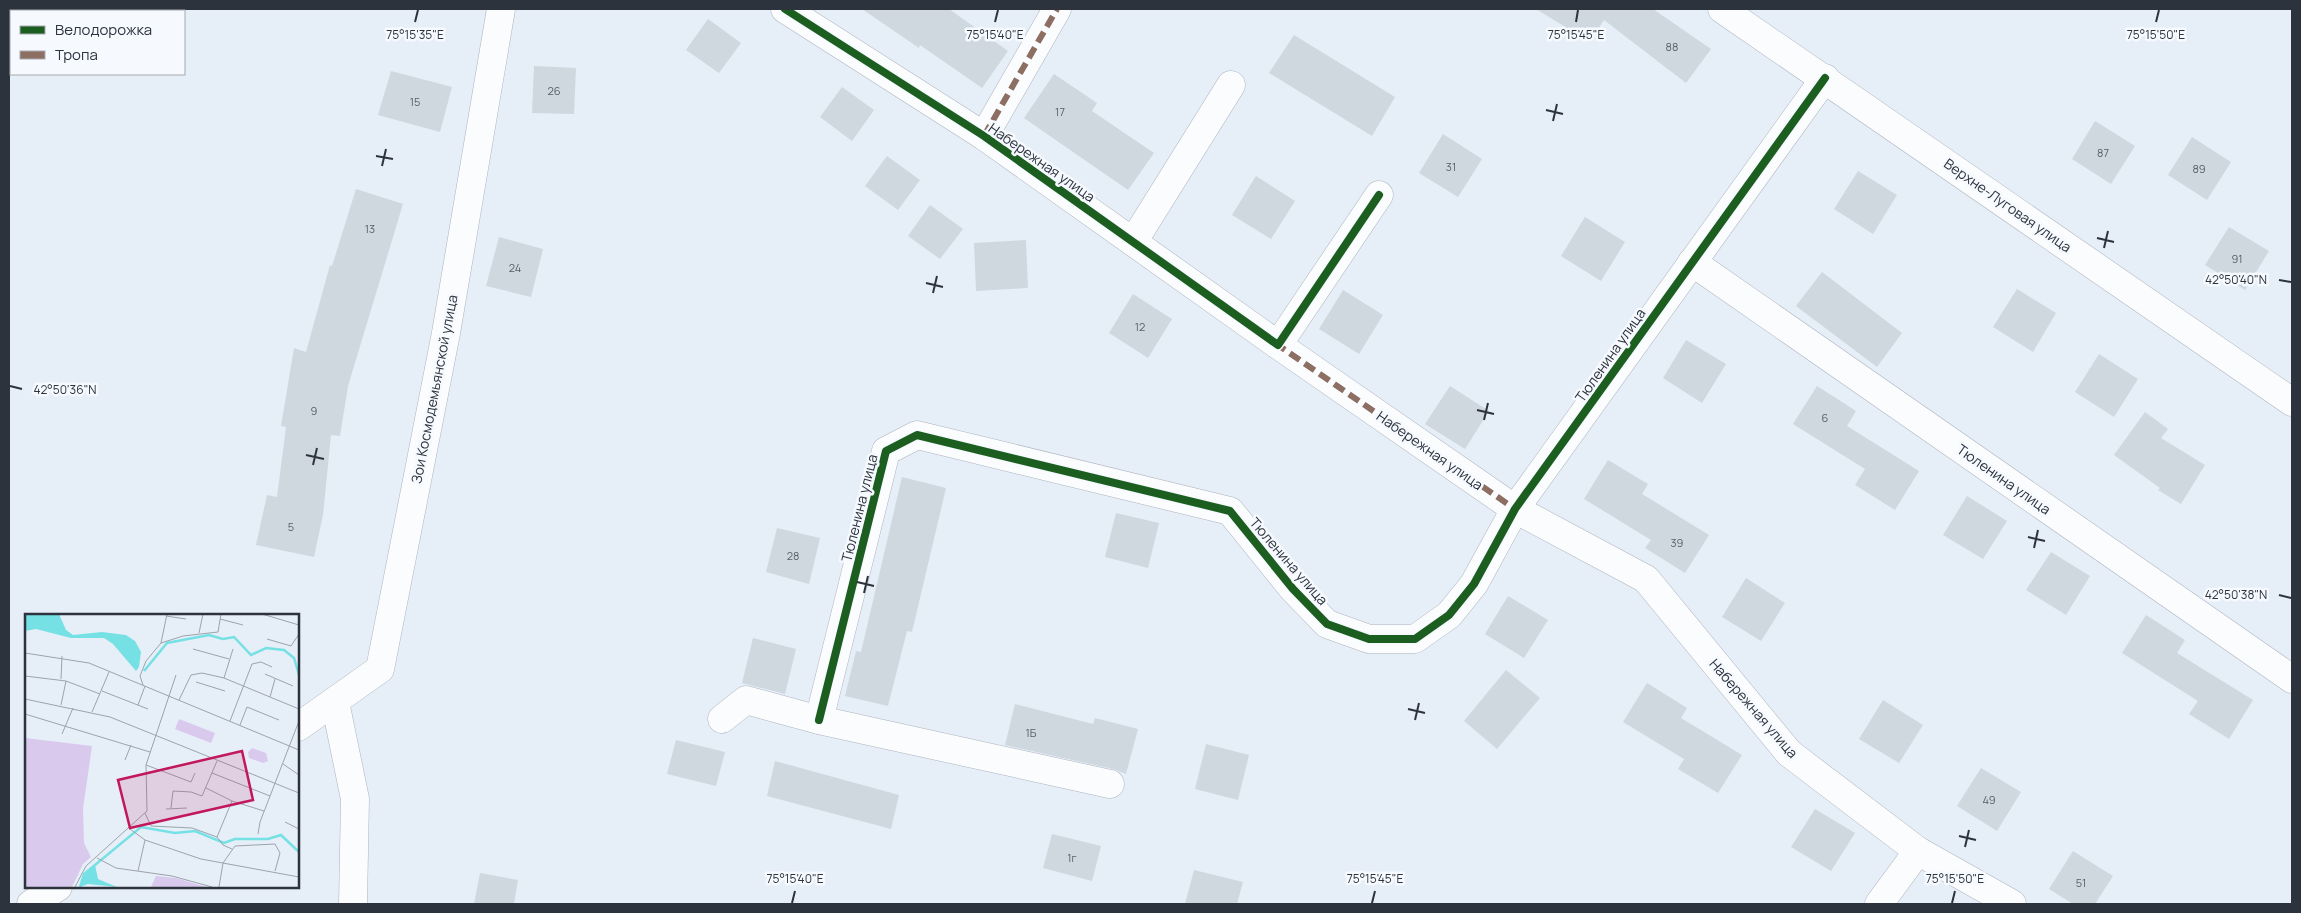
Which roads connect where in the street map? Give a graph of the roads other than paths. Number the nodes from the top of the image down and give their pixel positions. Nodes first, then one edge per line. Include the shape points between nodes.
1 (501, 9) edge
2 (784, 9) edge
3 (1057, 9) edge
4 (1722, 9) edge
5 (821, 18) edge
6 (1826, 78) junction
7 (1231, 85) dead end
8 (984, 136) junction
9 (1379, 195) dead end
10 (1133, 242) junction
11 (1692, 262) junction
12 (1278, 345) junction
13 (2292, 402) edge
14 (1516, 509) junction
15 (2292, 679) edge
16 (335, 702) junction
17 (722, 719) dead end
18 (818, 720) junction
19 (299, 726) edge
20 (1110, 784) dead end
21 (1918, 850) junction
22 (56, 888) edge
23 (32, 904) edge
24 (353, 904) edge
25 (1878, 904) edge
26 (2012, 904) edge

1 - 16 street, Зои Космодемьянской улица via 446,334 380,669
2 - 5 street, Набережная улица
3 - 8 street
4 - 6 street, Верхне-Луговая улица
5 - 8 street, Набережная улица
6 - 11 street, Тюленина улица
6 - 13 street, Верхне-Луговая улица
7 - 10 street
8 - 10 street, Набережная улица
9 - 12 street
10 - 12 street, Набережная улица
11 - 14 street, Тюленина улица
11 - 15 street, Тюленина улица
12 - 14 street, Набережная улица
14 - 18 street, Тюленина улица via 1474,584 1449,615 1415,639 1369,639 1327,624 1230,511 917,435 886,451
14 - 21 street, Набережная улица via 1646,579 1789,753
16 - 19 street, Зои Космодемьянской улица
16 - 24 street via 356,798
17 - 18 street via 746,700
18 - 20 street
21 - 25 street
21 - 26 street, Набережная улица
22 - 23 street

